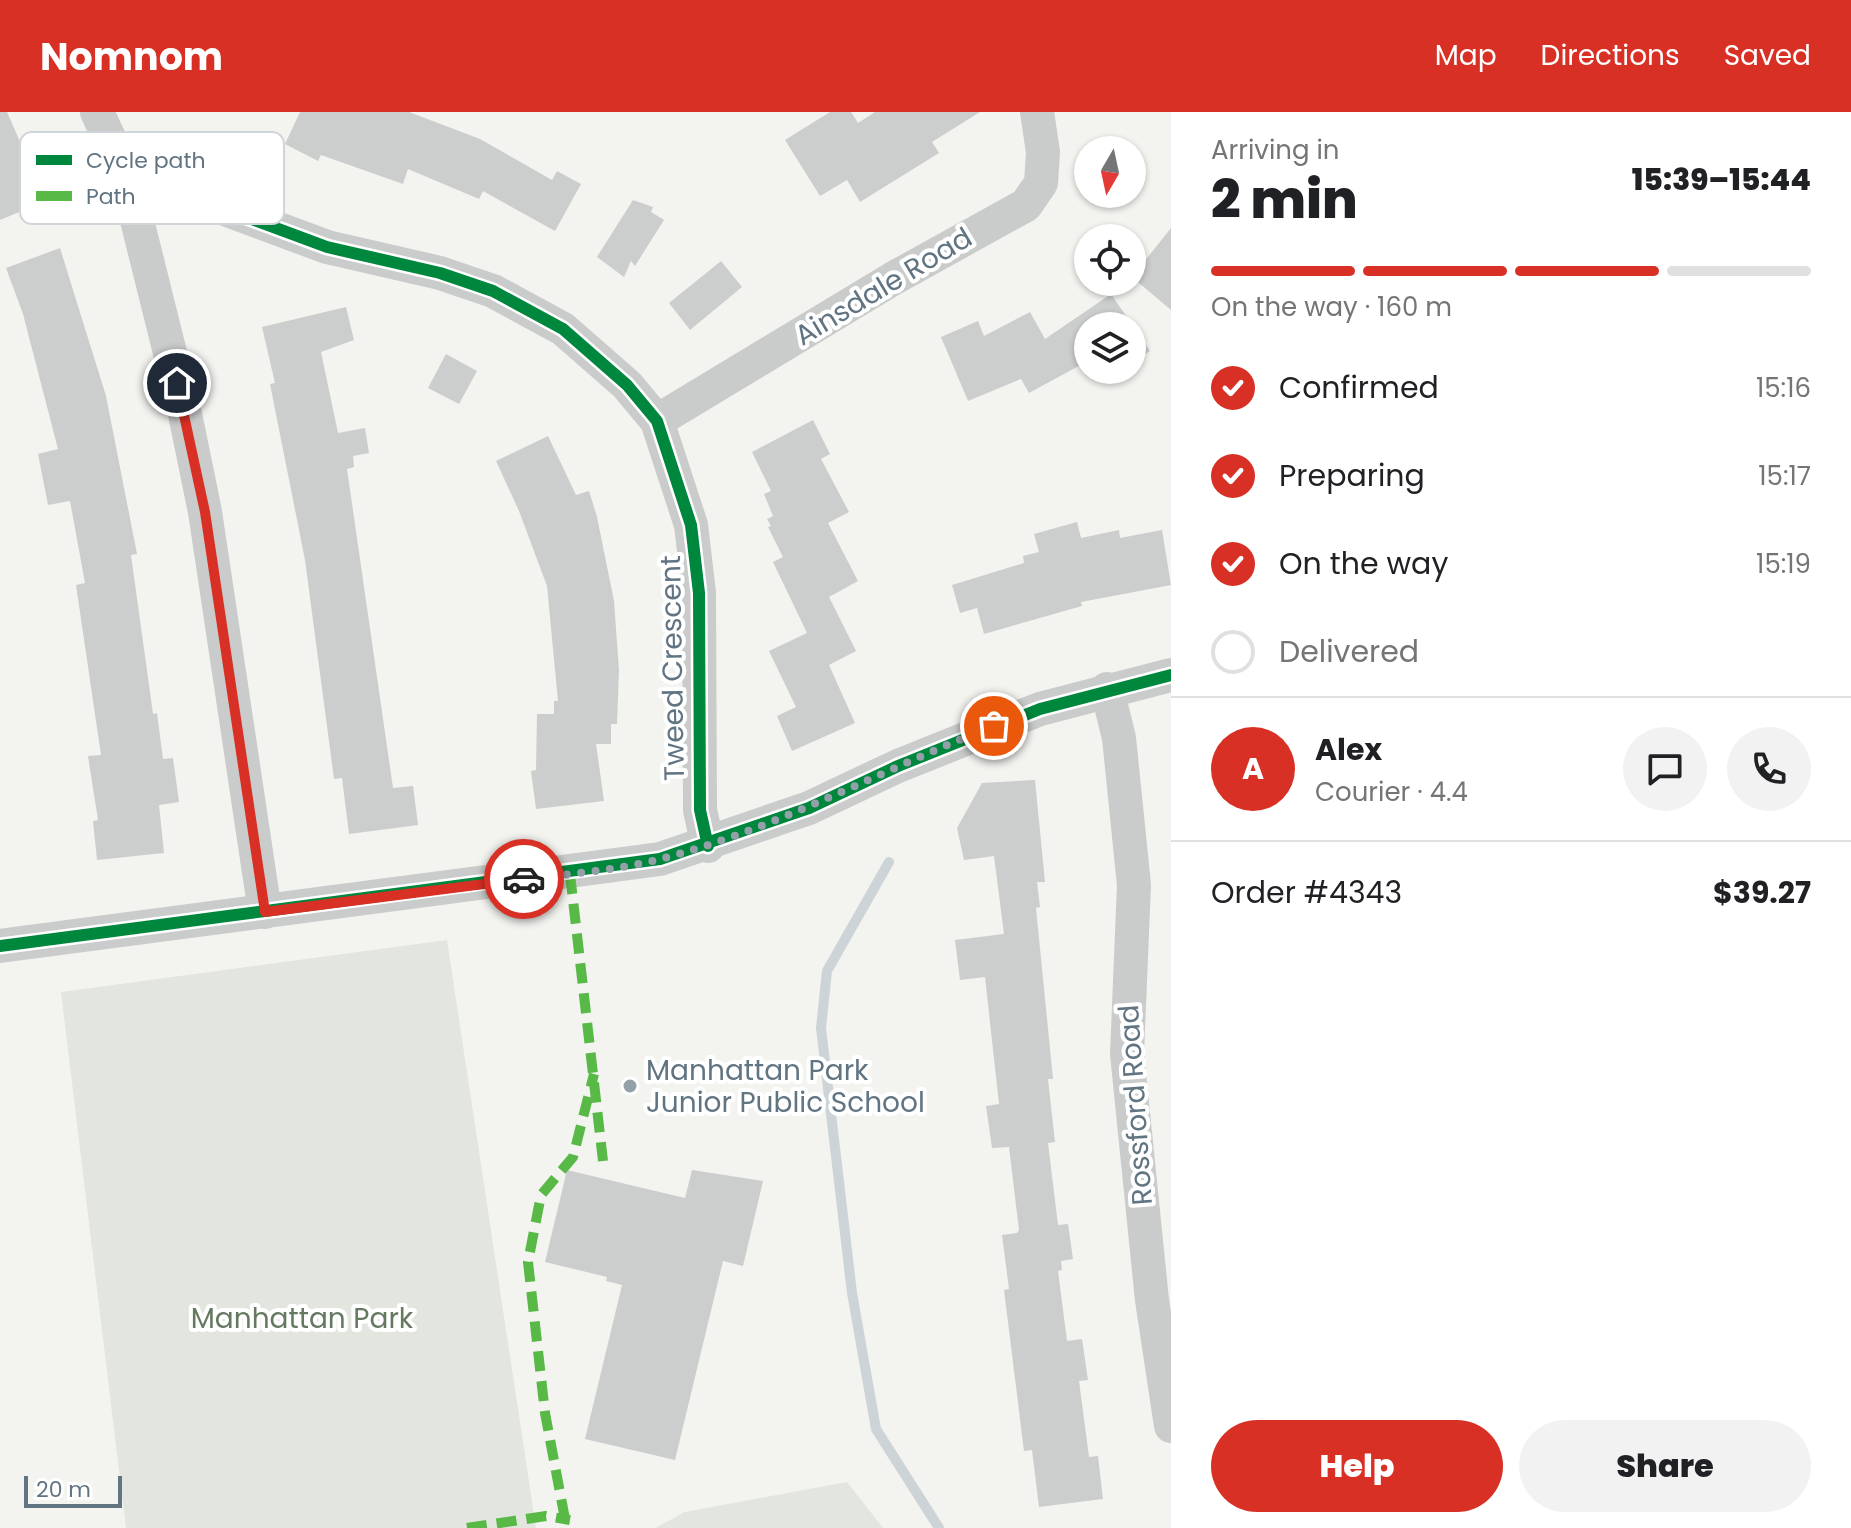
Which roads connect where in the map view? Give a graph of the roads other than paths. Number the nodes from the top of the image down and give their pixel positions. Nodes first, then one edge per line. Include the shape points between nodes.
1 (97, 112) edge
2 (1037, 112) edge
3 (106, 132) edge
4 (138, 224) edge
5 (265, 224) edge
6 (657, 421) junction
7 (1171, 675) edge
8 (1107, 689) junction
9 (708, 846) junction
10 (265, 912) junction
11 (0, 946) edge
12 (1171, 1426) edge

1 - 3 street
2 - 6 street, Ainsdale Road via 1041,183 1026,205 907,270
4 - 10 street via 205,512
5 - 6 street, Tweed Crescent via 327,247 440,273 532,309 627,385
6 - 9 street, Tweed Crescent via 691,525 699,593 700,810
7 - 8 street
8 - 9 street via 971,735 809,808
8 - 12 street, Rossford Road via 1119,738 1134,885 1127,1054 1152,1300
9 - 10 street via 570,874
10 - 11 street

